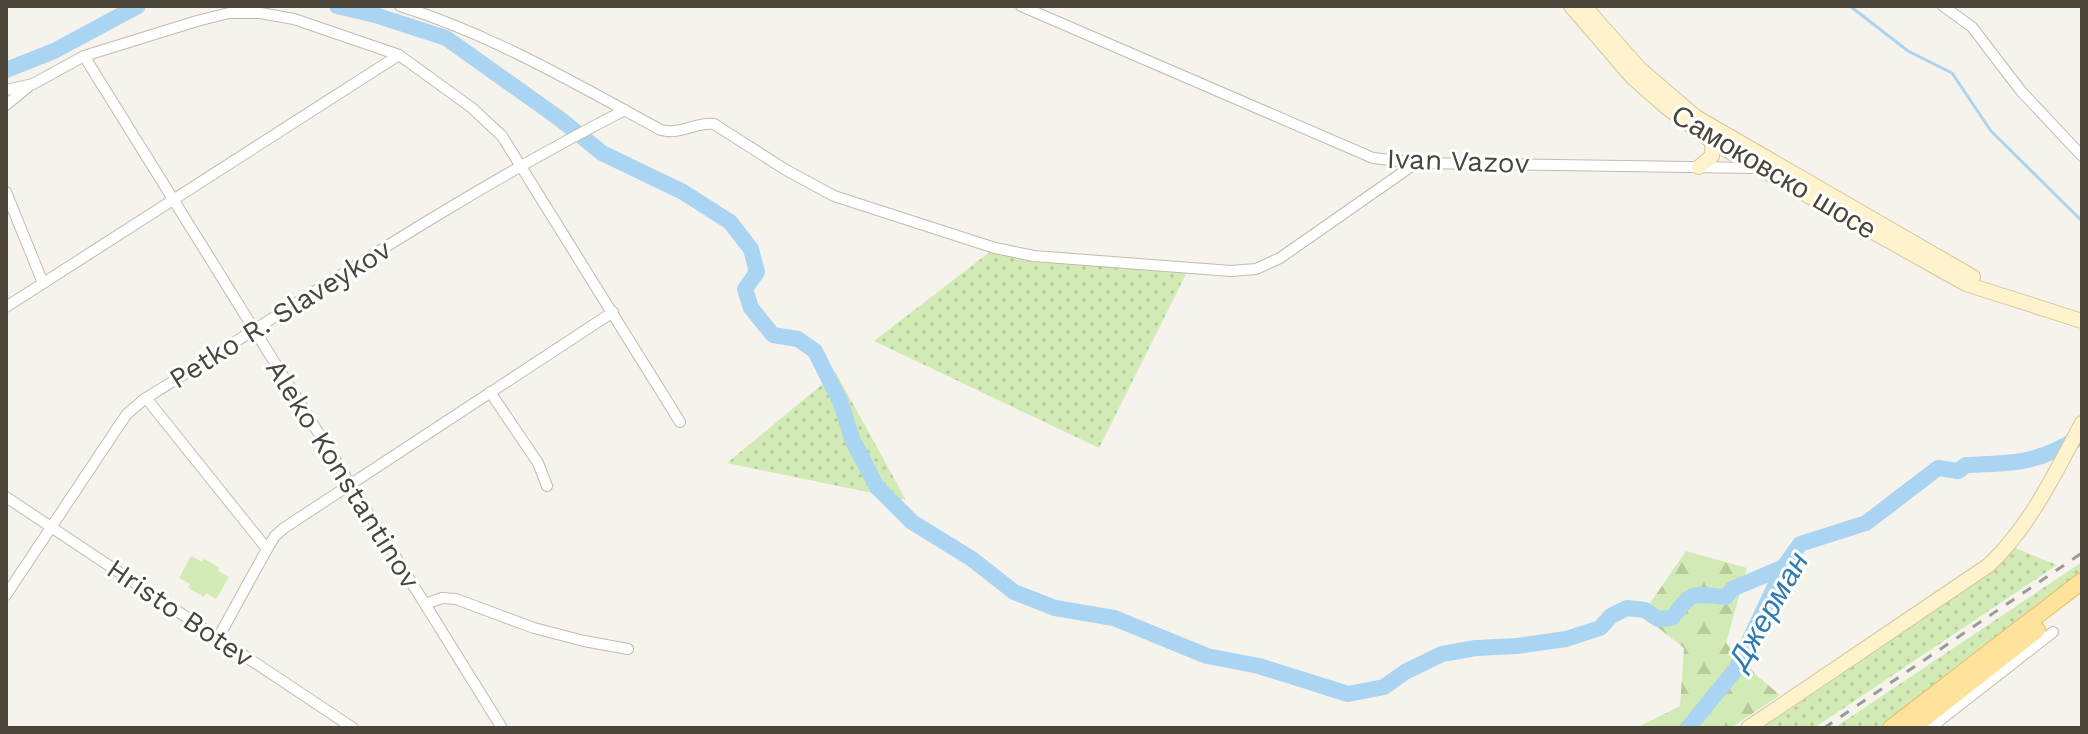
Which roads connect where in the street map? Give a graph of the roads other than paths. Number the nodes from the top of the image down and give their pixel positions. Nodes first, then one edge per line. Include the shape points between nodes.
1 (400, 6) edge
2 (1021, 6) edge
3 (1571, 6) edge
4 (1584, 6) edge
5 (1943, 6) edge
6 (399, 55) junction
7 (84, 56) junction
8 (33, 84) junction
9 (6, 90) edge
10 (6, 105) edge
11 (625, 110) junction
12 (1713, 135) junction
13 (2082, 156) edge
14 (1416, 163) junction
15 (521, 165) junction
16 (1699, 167) junction
17 (1759, 168) junction
18 (1782, 168) junction
19 (6, 192) edge
20 (172, 199) junction
21 (43, 283) junction
22 (2007, 298) junction
23 (6, 307) edge
24 (613, 312) junction
25 (2082, 321) edge
26 (254, 331) junction
27 (490, 392) junction
28 (146, 398) junction
29 (680, 422) dead end
30 (2082, 423) edge
31 (350, 484) junction
32 (547, 486) dead end
33 (6, 497) edge
34 (51, 527) junction
35 (267, 549) junction
36 (2082, 581) edge
37 (2082, 594) edge
38 (6, 595) edge
39 (425, 604) junction
40 (2053, 632) dead end
41 (218, 638) junction
42 (628, 649) dead end
43 (353, 728) edge
44 (502, 728) edge
45 (1748, 728) edge
46 (1891, 728) edge
47 (1912, 728) edge
48 (1930, 728) edge

1 - 11 street via 535,60
2 - 14 street, Ivan Vazov via 1356,152
3 - 12 main road, Самоковско шосе via 1632,77 1666,107
4 - 12 main road, Самоковско шосе via 1640,69
5 - 13 street via 1972,27 2021,91
6 - 7 street via 294,19 229,13
6 - 15 street via 472,108 502,136
6 - 20 street
7 - 8 street
7 - 20 street, Aleko Konstantinov
8 - 9 street
8 - 10 street
11 - 14 street via 670,132 714,124 834,196 995,248 1034,256 1231,271 1256,269 1280,258
11 - 15 street, Petko R. Slaveykov
12 - 16 main road via 1712,156
12 - 17 main road, Самоковско шосе
12 - 18 main road, Самоковско шосе
14 - 16 street, Ivan Vazov
15 - 24 street
15 - 26 street, Petko R. Slaveykov
16 - 17 street, Ivan Vazov
17 - 18 street, Ivan Vazov
17 - 22 main road, Самоковско шосе via 1966,284
18 - 22 main road, Самоковско шосе
19 - 21 street
20 - 21 street
20 - 26 street, Aleko Konstantinov
21 - 23 street
22 - 25 main road, Самоковско шосе
24 - 27 street
24 - 29 street
26 - 28 street, Petko R. Slaveykov
26 - 31 street, Aleko Konstantinov
27 - 31 street
27 - 32 street via 538,463
28 - 34 street, Petko R. Slaveykov via 126,415
28 - 35 street
30 - 45 main road via 2046,489 1989,565
31 - 35 street via 284,528
31 - 39 street, Aleko Konstantinov
33 - 34 street, Hristo Botev
34 - 38 street, Petko R. Slaveykov
34 - 41 street, Hristo Botev
35 - 41 street
36 - 46 main road
37 - 47 main road
39 - 42 street via 456,599 534,628
39 - 44 street, Aleko Konstantinov
40 - 48 street
41 - 43 street, Hristo Botev

